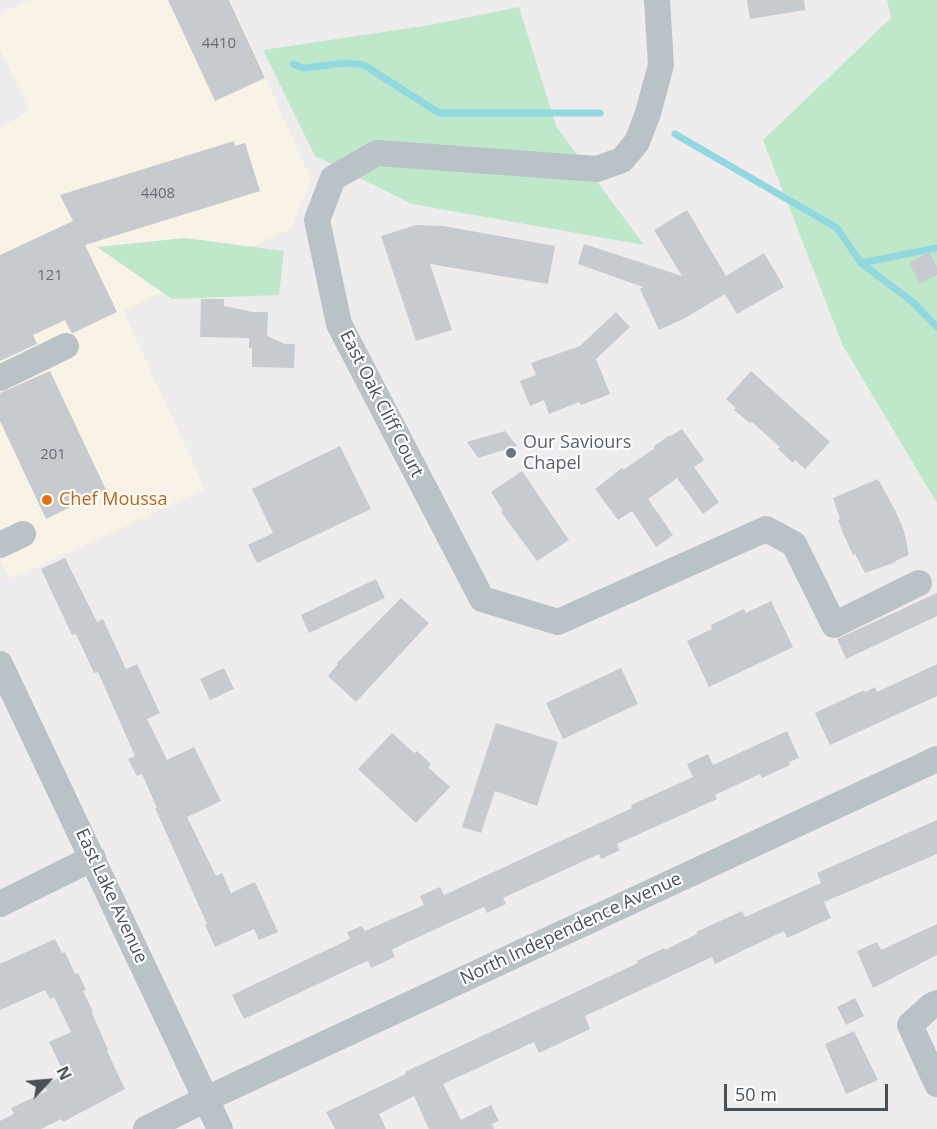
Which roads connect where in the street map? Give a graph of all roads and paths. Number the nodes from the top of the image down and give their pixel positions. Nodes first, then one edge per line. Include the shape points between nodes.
1 (657, 0) edge
2 (66, 346) dead end
3 (0, 378) edge
4 (23, 534) dead end
5 (0, 545) edge
6 (918, 583) dead end
7 (0, 664) edge
8 (937, 759) edge
9 (93, 858) junction
10 (0, 904) edge
11 (937, 1003) edge
12 (937, 1084) edge
13 (206, 1099) junction
14 (146, 1129) edge
15 (220, 1129) edge

1 - 6 street, East Oak Cliff Court via 661,65 637,142 622,160 597,169 377,153 333,178 317,220 339,324 482,599 558,622 766,529 794,544 834,625
2 - 3 street
4 - 5 street
7 - 9 street, East Lake Avenue
8 - 13 street, North Independence Avenue
9 - 10 street
9 - 13 street, East Lake Avenue
11 - 12 street via 910,1025
13 - 14 street, North Independence Avenue
13 - 15 street, East Lake Avenue

